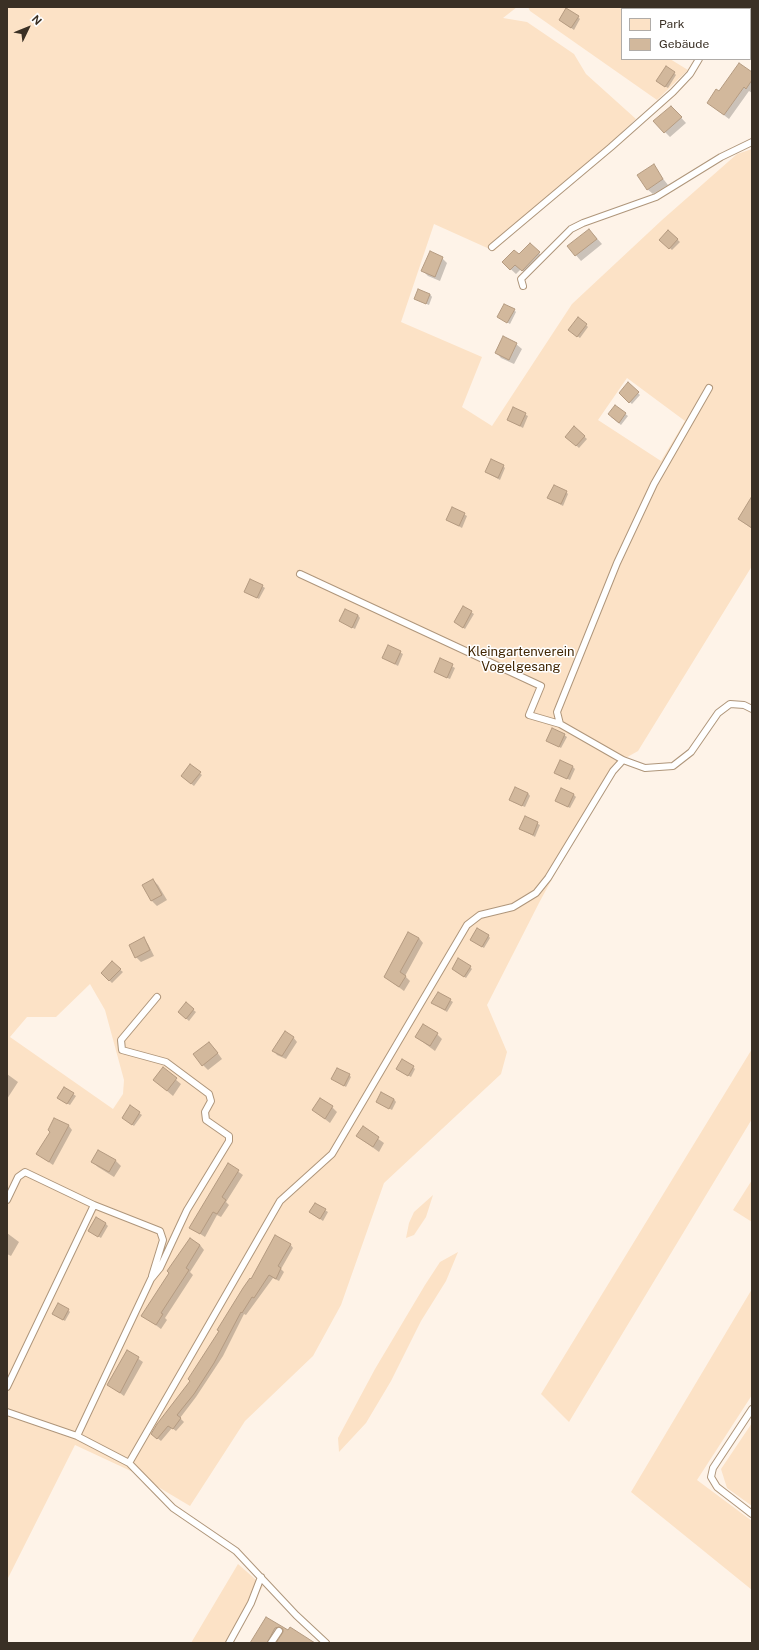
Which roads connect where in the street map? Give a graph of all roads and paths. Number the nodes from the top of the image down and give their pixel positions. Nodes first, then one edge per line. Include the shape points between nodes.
1 (698, 60) edge
2 (752, 142) edge
3 (492, 247) dead end
4 (523, 286) dead end
5 (709, 388) dead end
6 (300, 574) dead end
7 (752, 708) edge
8 (560, 724) junction
9 (622, 760) junction
10 (157, 997) dead end
11 (7, 1200) edge
12 (94, 1205) junction
13 (151, 1279) junction
14 (7, 1387) edge
15 (752, 1409) edge
16 (7, 1412) edge
17 (77, 1436) junction
18 (129, 1463) junction
19 (752, 1514) edge
20 (260, 1577) junction
21 (279, 1631) dead end
22 (229, 1643) edge
23 (271, 1643) edge
24 (326, 1643) edge

1 - 3 lane via 690,74 667,97
2 - 4 lane via 656,197 583,223 571,230 520,279
5 - 8 lane via 654,484 617,563 557,712
6 - 8 lane via 541,686 529,715
7 - 9 lane via 730,704 718,713 691,752 673,766 645,768
8 - 9 lane
9 - 18 lane via 536,893 513,907 480,915 467,925 332,1154 280,1201
10 - 13 lane via 121,1040 122,1050 166,1062 209,1094 211,1101 205,1112 206,1120 229,1136 230,1141 187,1210 160,1268
11 - 12 lane via 18,1177 25,1172
12 - 13 lane via 160,1231 163,1240
12 - 14 lane
13 - 17 lane
15 - 19 lane via 713,1468 711,1477 717,1487
16 - 17 lane
17 - 18 lane
18 - 20 lane via 173,1508 236,1551
20 - 22 lane via 251,1603
20 - 24 lane
21 - 23 lane

